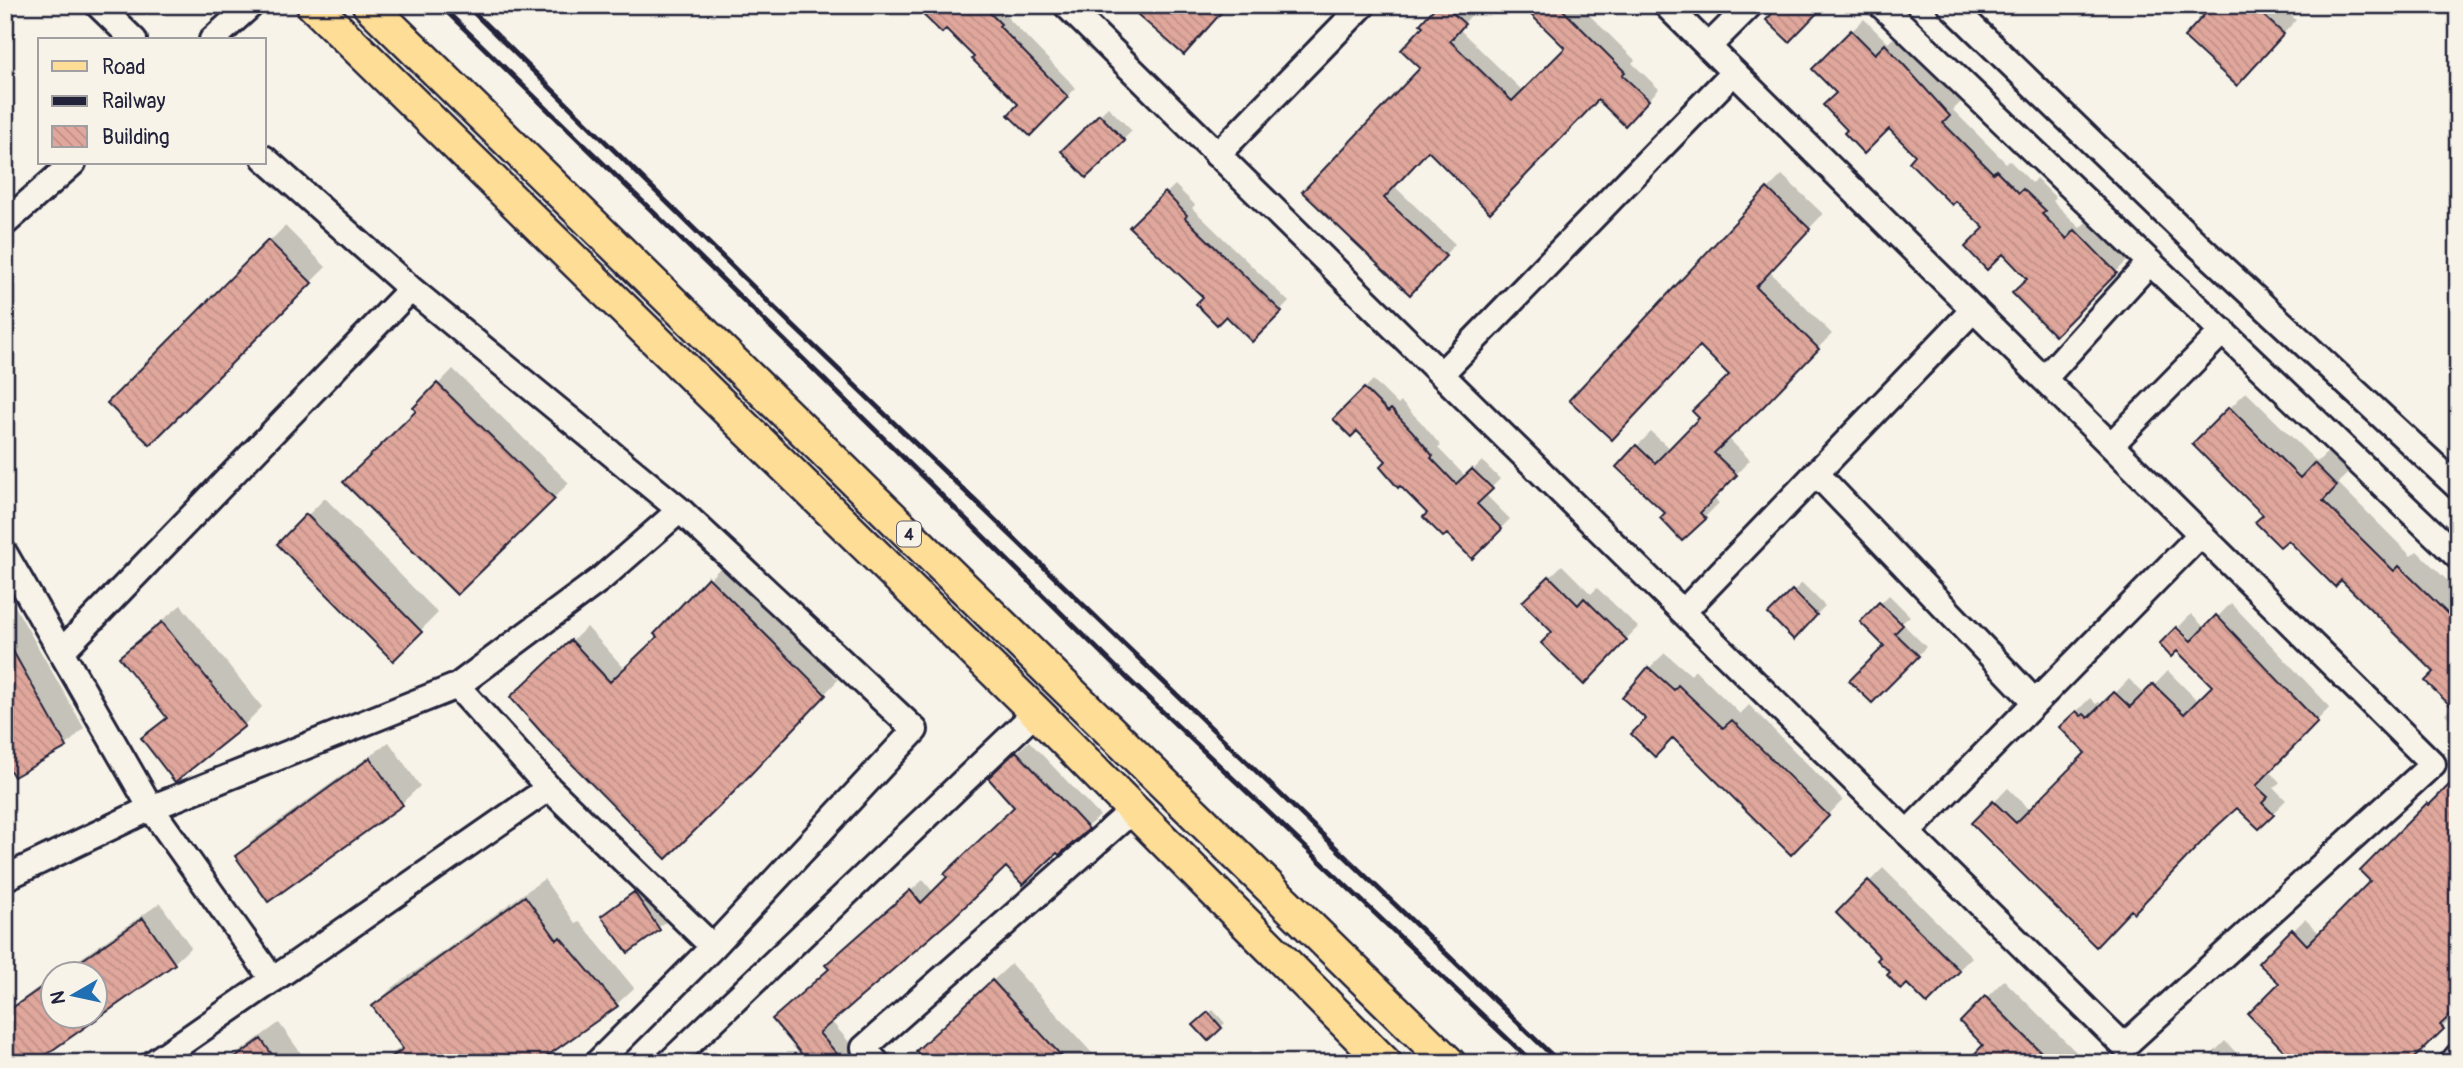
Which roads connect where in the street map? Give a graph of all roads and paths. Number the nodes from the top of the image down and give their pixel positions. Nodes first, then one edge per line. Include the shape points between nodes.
1 (98, 5) edge
2 (251, 5) edge
3 (313, 5) edge
4 (369, 5) edge
5 (1066, 5) edge
6 (1363, 5) edge
7 (1666, 5) edge
8 (1750, 5) edge
9 (1881, 5) edge
10 (1950, 5) edge
11 (132, 38) edge
12 (214, 38) edge
13 (1709, 47) junction
14 (1734, 72) junction
15 (1217, 155) junction
16 (266, 160) edge
17 (72, 164) edge
18 (5, 223) edge
19 (2150, 262) junction
20 (411, 289) junction
21 (1974, 309) junction
22 (2223, 331) junction
23 (1441, 374) junction
24 (2043, 379) junction
25 (2111, 445) junction
26 (1816, 473) junction
27 (2458, 487) edge
28 (680, 510) junction
29 (2201, 534) junction
30 (5, 554) edge
31 (2458, 556) edge
32 (1683, 612) junction
33 (61, 652) junction
34 (457, 686) junction
35 (2035, 702) junction
36 (1035, 712) junction
37 (549, 788) junction
38 (151, 808) junction
39 (1133, 810) junction
40 (1907, 833) junction
41 (5, 878) edge
42 (713, 947) junction
43 (273, 980) junction
44 (2458, 1056) edge
45 (153, 1063) edge
46 (597, 1063) edge
47 (669, 1063) edge
48 (877, 1063) edge
49 (1385, 1063) edge
50 (1449, 1063) edge
51 (2452, 1063) edge

1 - 11 street
2 - 12 street
3 - 36 main road, 4
4 - 50 main road, 4
5 - 15 street
6 - 15 street
7 - 13 street
8 - 13 street
9 - 19 street
10 - 27 street
13 - 14 street
14 - 21 street
14 - 23 street
15 - 23 street
16 - 20 street
17 - 18 street
19 - 22 street
19 - 24 street
20 - 28 street
20 - 33 street
21 - 24 street
21 - 26 street
22 - 25 street
22 - 31 street
23 - 32 street
24 - 25 street
25 - 29 street
26 - 32 street
26 - 35 street
28 - 34 street via 602,578
28 - 42 street via 915,730
29 - 35 street
29 - 40 street via 2433,764 2124,1046
30 - 33 street
32 - 40 street
33 - 38 street
34 - 37 street
34 - 38 street
35 - 40 street
36 - 39 main road, 4
36 - 47 street
37 - 42 street
37 - 43 street
38 - 41 street
38 - 43 street
39 - 48 street via 864,1048
39 - 49 main road, 4
42 - 46 street
43 - 45 street
44 - 51 street

